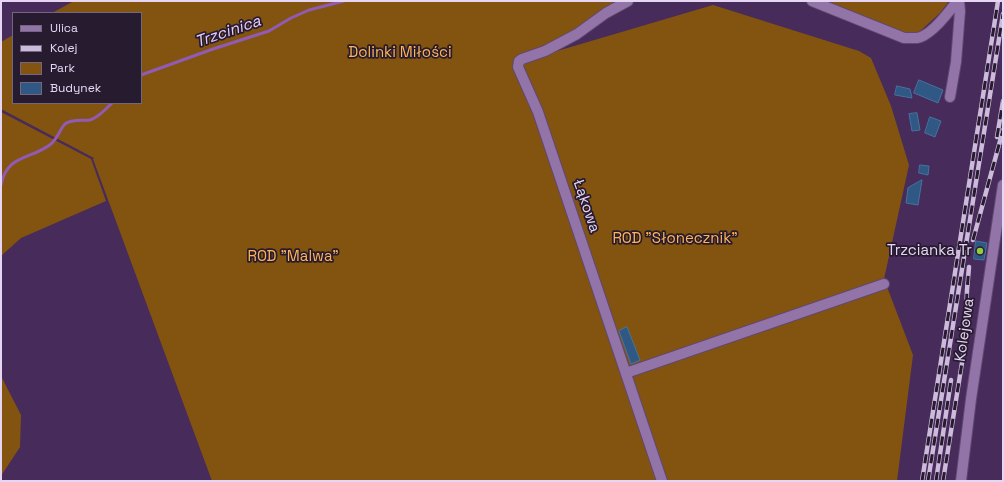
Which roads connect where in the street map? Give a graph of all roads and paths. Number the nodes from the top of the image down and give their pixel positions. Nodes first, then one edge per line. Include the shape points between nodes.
1 (628, 1) edge
2 (812, 1) edge
3 (958, 1) edge
4 (950, 97) dead end
5 (1003, 184) edge
6 (884, 284) dead end
7 (626, 373) junction
8 (662, 481) edge
9 (960, 481) edge

1 - 7 street, Łąkowa via 577,34 545,51 522,59 518,67 538,112
2 - 3 street via 904,38 918,38 926,34
3 - 4 street via 960,11 956,62
5 - 9 street, Kolejowa
6 - 7 street
7 - 8 street, Łąkowa

